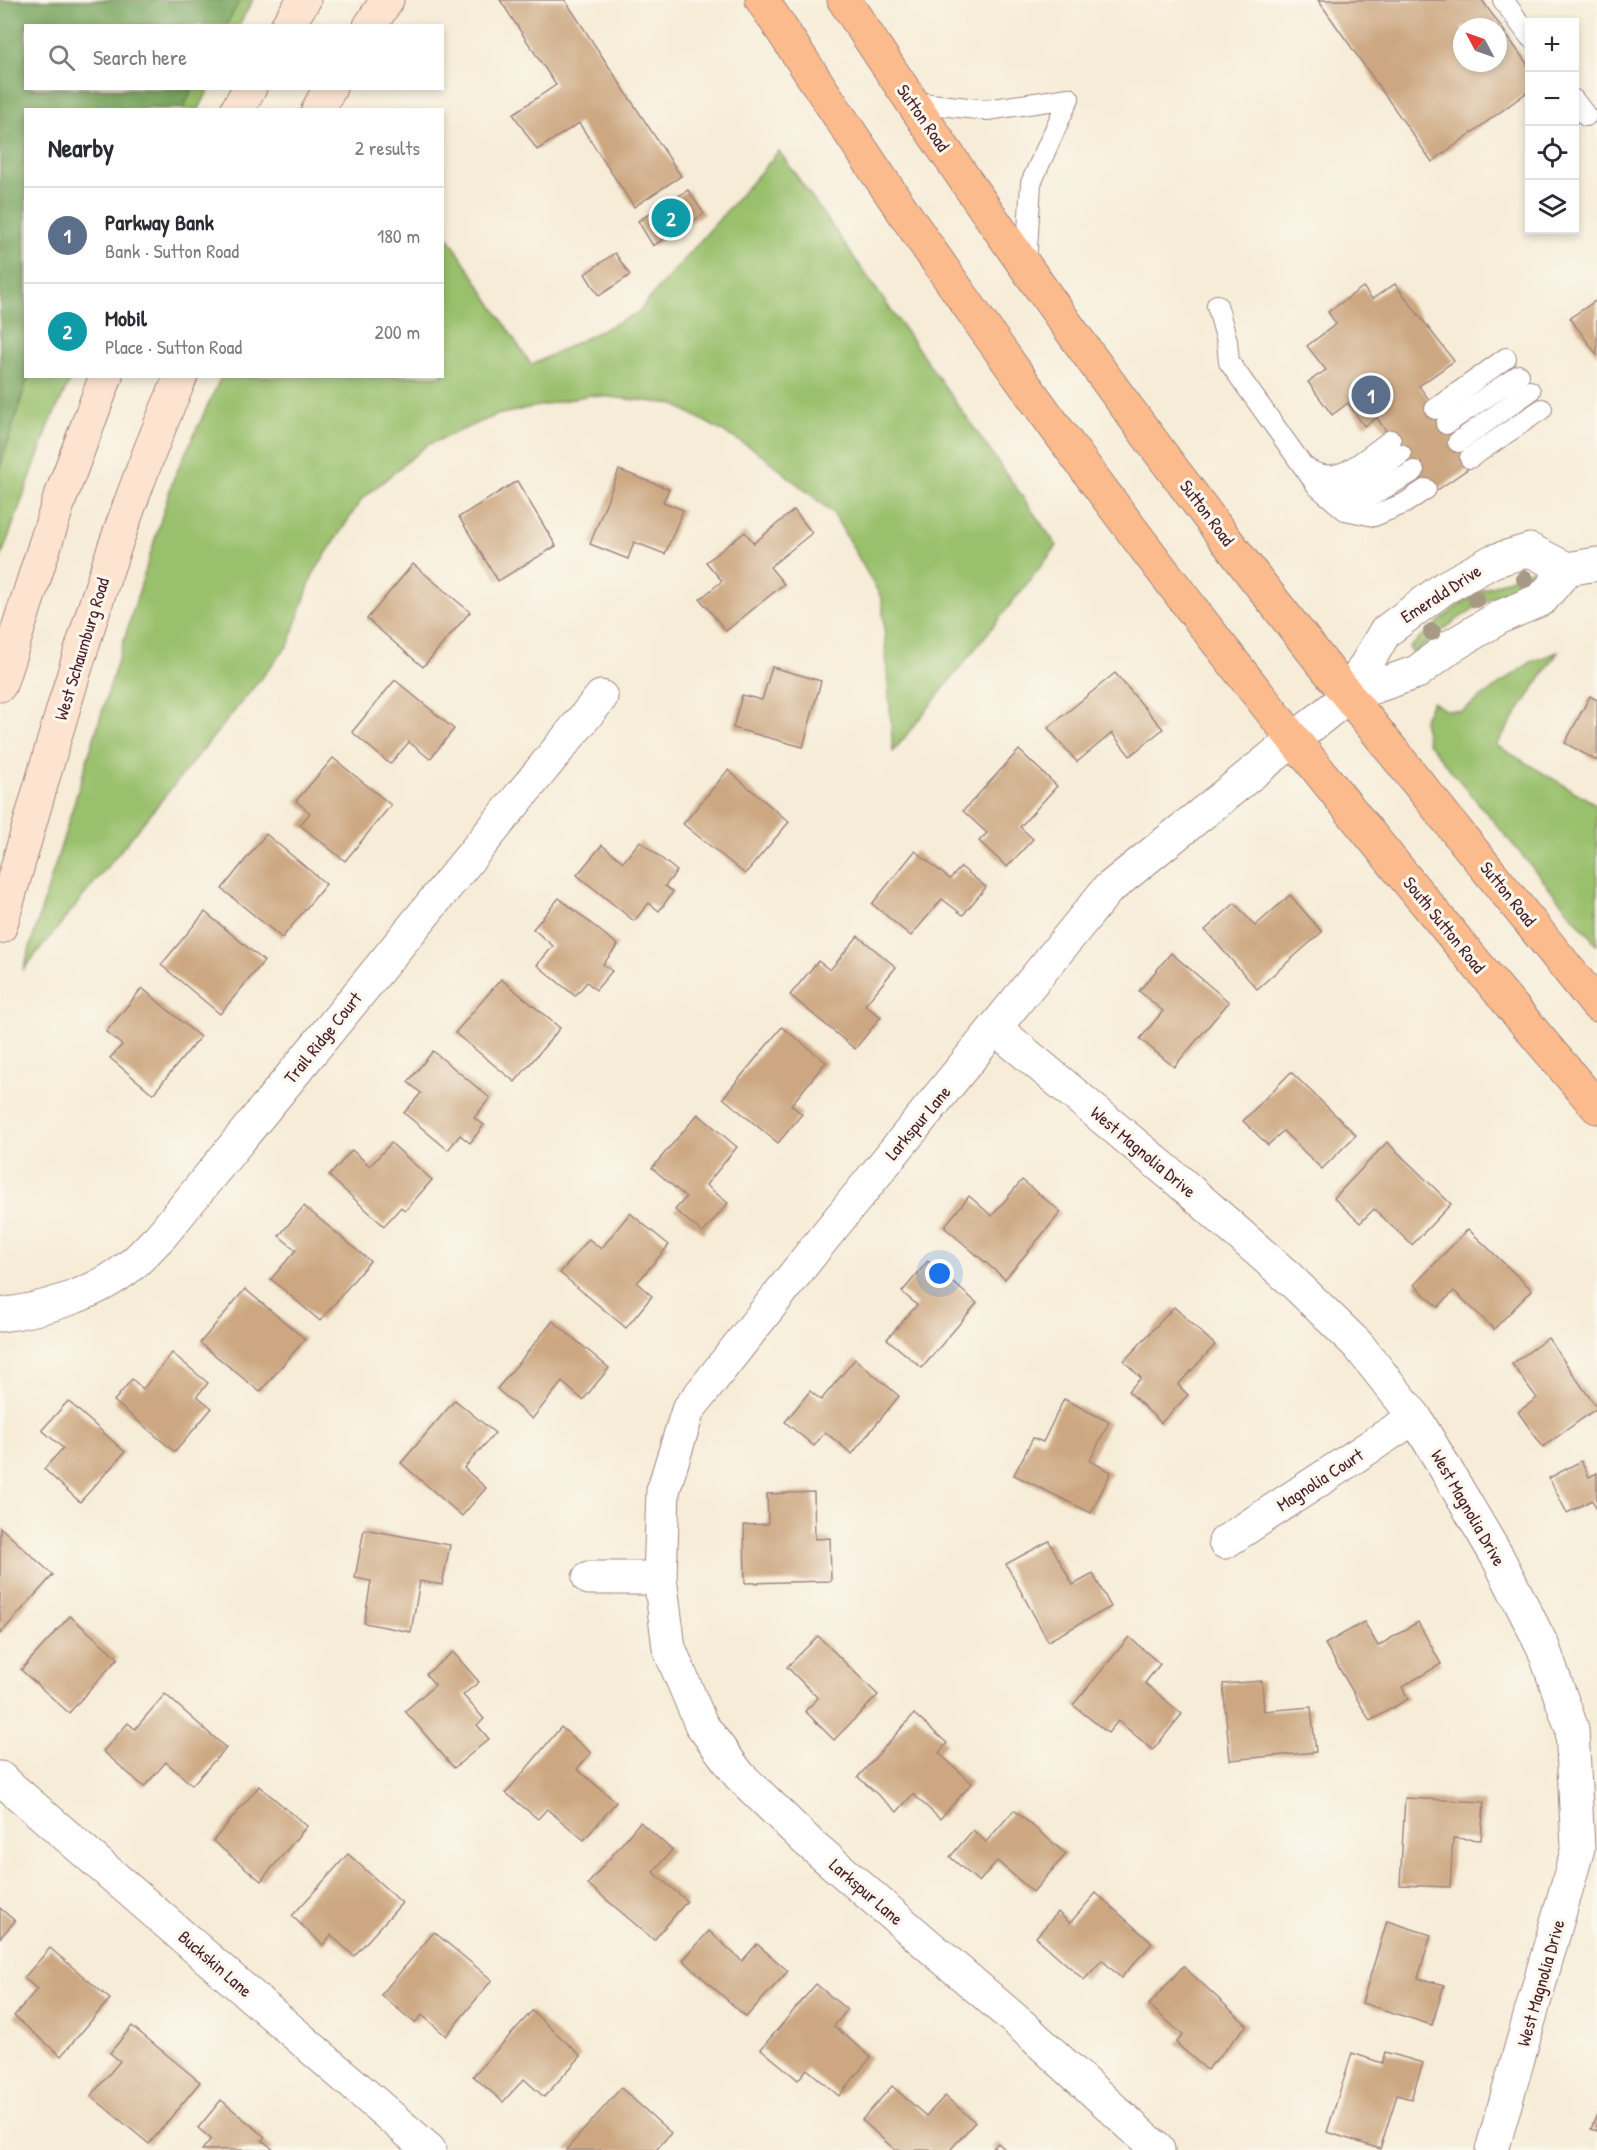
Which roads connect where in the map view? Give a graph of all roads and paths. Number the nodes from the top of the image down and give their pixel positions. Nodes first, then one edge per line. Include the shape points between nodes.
1 (304, 0) edge
2 (387, 0) edge
3 (762, 0) edge
4 (844, 0) edge
5 (1503, 0) edge
6 (288, 24) edge
7 (371, 24) edge
8 (1525, 30) edge
9 (249, 90) edge
10 (329, 90) edge
11 (911, 102) junction
12 (238, 108) edge
13 (319, 108) edge
14 (1026, 265) junction
15 (1217, 305) dead end
16 (1506, 358) dead end
17 (105, 378) edge
18 (180, 378) edge
19 (1542, 409) dead end
20 (1458, 442) dead end
21 (1470, 458) dead end
22 (1298, 461) junction
23 (1414, 471) dead end
24 (1318, 487) junction
25 (1426, 489) dead end
26 (1341, 506) junction
27 (1582, 566) edge
28 (0, 685) edge
29 (1347, 696) junction
30 (601, 697) dead end
31 (1295, 740) junction
32 (0, 927) edge
33 (1597, 1005) edge
34 (996, 1029) junction
35 (1597, 1107) edge
36 (0, 1315) edge
37 (1415, 1417) junction
38 (1225, 1542) dead end
39 (589, 1578) dead end
40 (660, 1578) junction
41 (0, 1778) edge
42 (429, 2150) edge
43 (1158, 2150) edge
44 (1492, 2150) edge

1 - 6 main road
2 - 7 main road
3 - 31 main road via 1026,386 1185,601
4 - 11 main road, Sutton Road
5 - 8 lane
9 - 12 main road
10 - 13 main road
11 - 14 main road, Sutton Road
11 - 14 lane via 987,110 1069,98 1031,183
14 - 29 main road, Sutton Road via 1244,563
15 - 22 lane via 1229,362
16 - 20 lane via 1441,417 1524,383
17 - 28 main road via 59,501
18 - 32 main road, West Schaumburg Road via 150,447 103,582
19 - 21 lane
22 - 24 lane
22 - 24 lane via 1318,476 1337,477 1396,447 1357,483 1334,491
23 - 26 lane via 1362,501
24 - 26 lane
25 - 26 lane via 1374,516
27 - 29 street, Emerald Drive via 1542,599 1500,617 1417,672
27 - 29 street, Emerald Drive via 1530,550 1493,561 1444,588 1385,632
29 - 31 street, Emerald Drive
29 - 33 main road, Sutton Road
30 - 36 street, Trail Ridge Court via 160,1237 130,1267 92,1289 20,1313
31 - 34 street, Larkspur Lane via 1107,890
31 - 35 main road, South Sutton Road via 1482,973
34 - 37 street, West Magnolia Drive via 1289,1278 1358,1345
34 - 40 street, Larkspur Lane via 688,1410 663,1491
37 - 38 street, Magnolia Court
37 - 44 street, West Magnolia Drive via 1498,1558 1533,1627 1572,1729 1578,1848
39 - 40 street
40 - 43 street, Larkspur Lane via 669,1648 701,1724 739,1775 806,1840 1020,2024
41 - 42 street, Buckskin Lane

